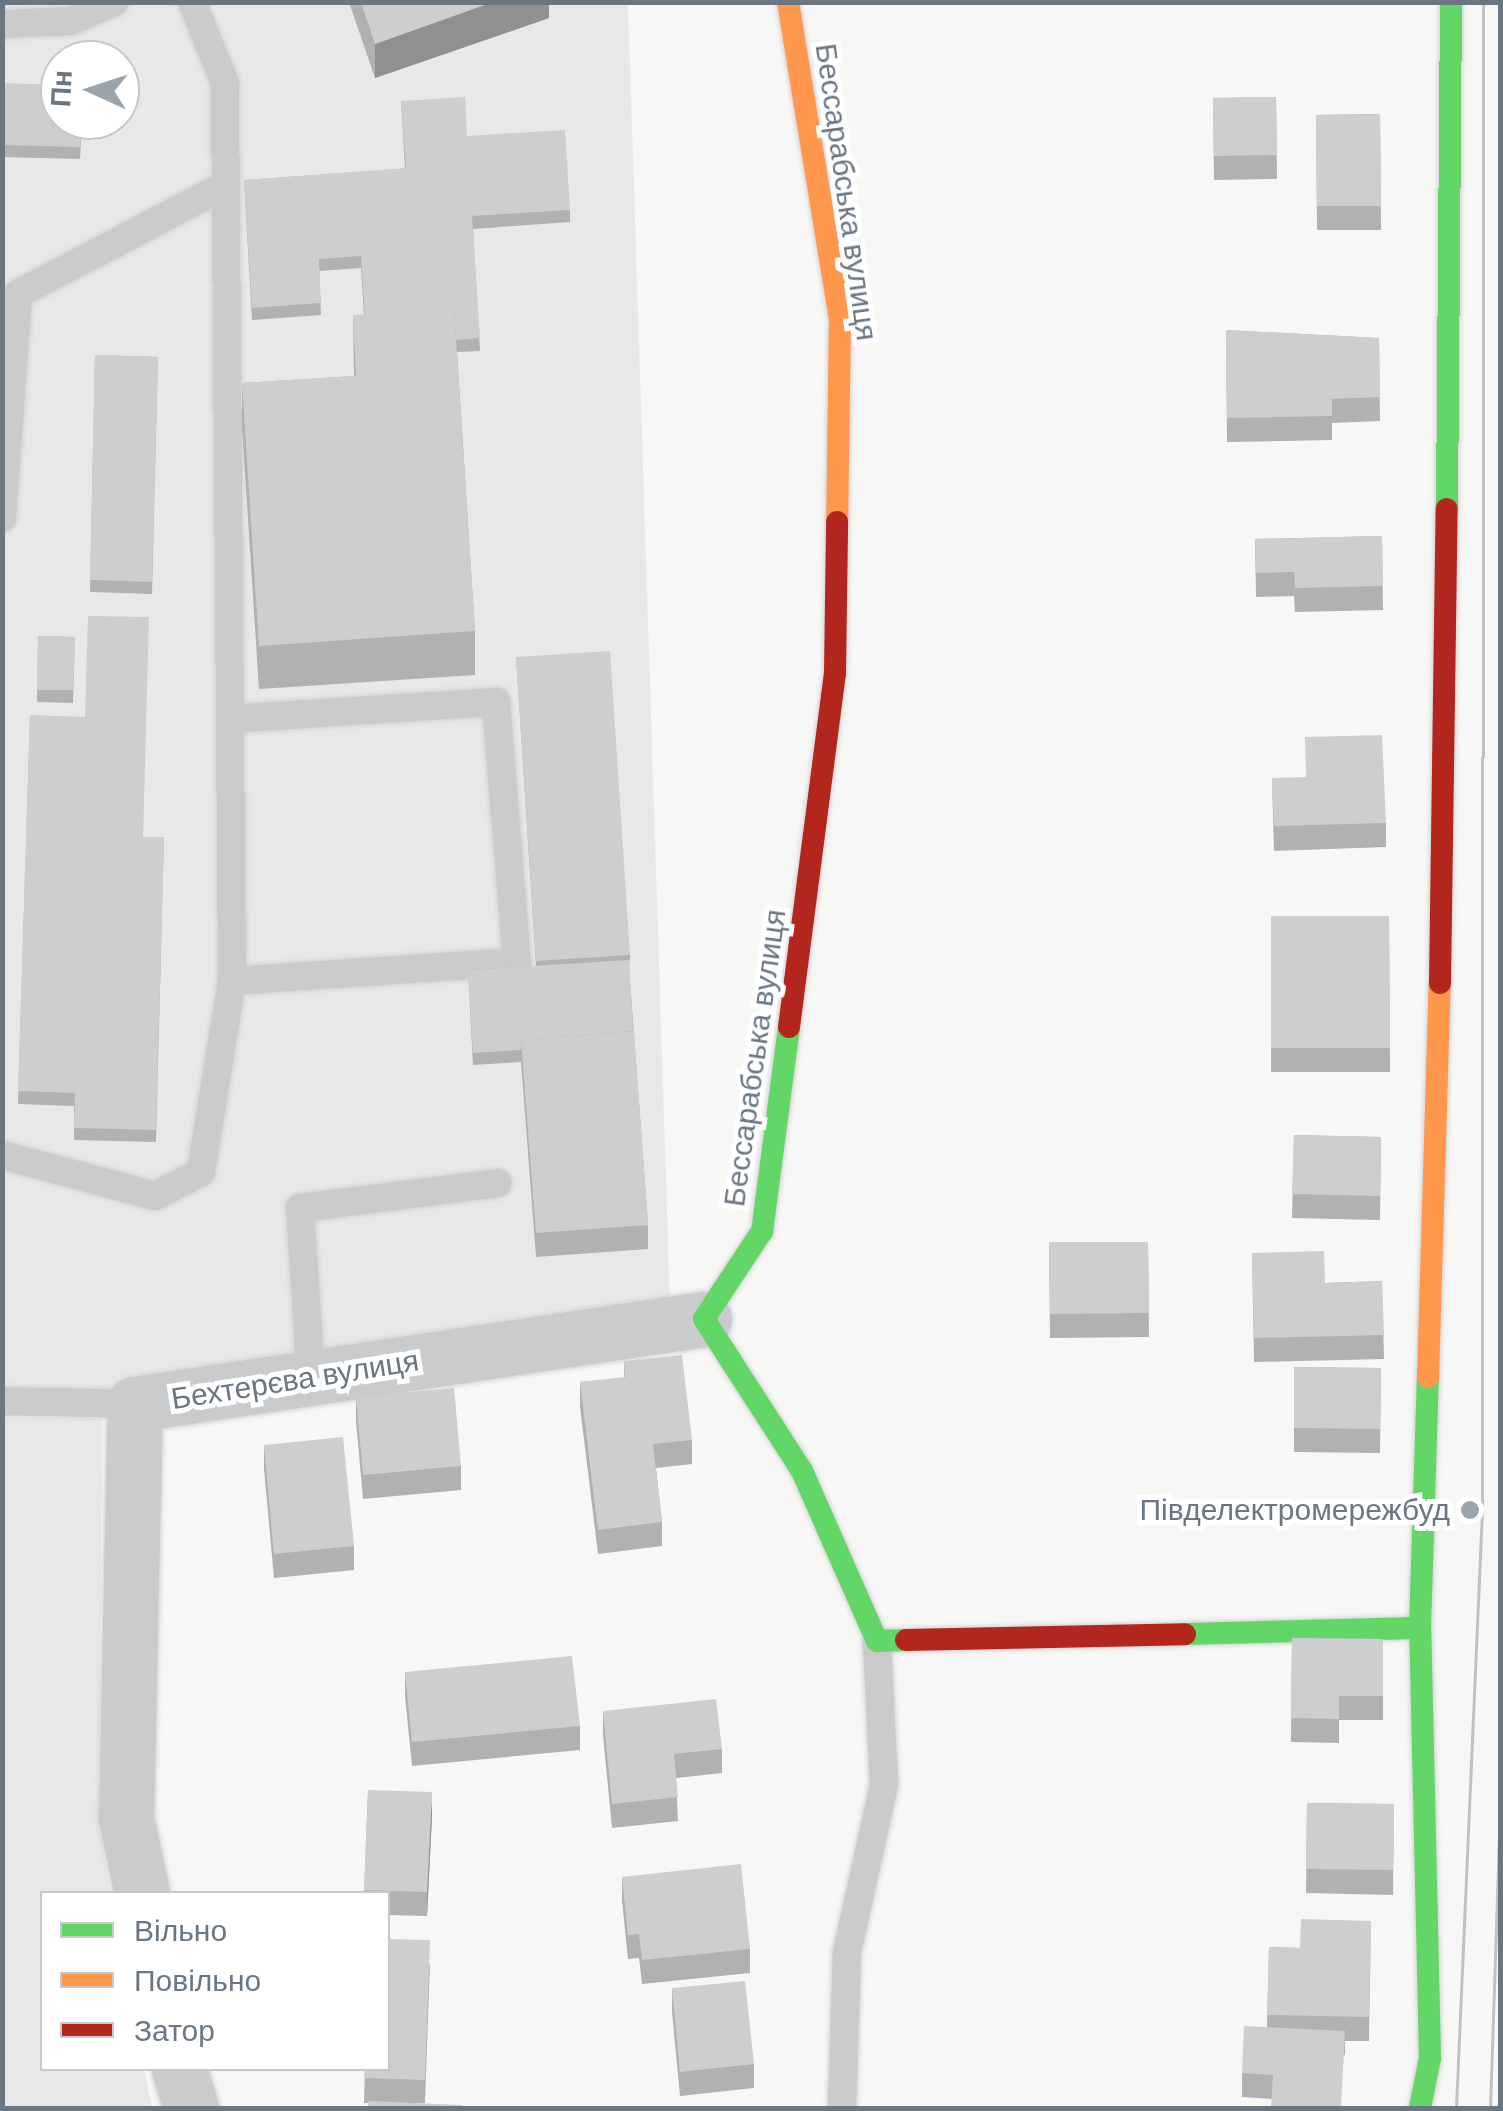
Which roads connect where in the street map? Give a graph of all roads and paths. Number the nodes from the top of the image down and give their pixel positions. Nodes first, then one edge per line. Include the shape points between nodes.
1 (114, 2) edge
2 (192, 2) edge
3 (788, 2) edge
4 (1451, 2) edge
5 (2, 24) edge
6 (226, 185) junction
7 (2, 518) edge
8 (230, 718) junction
9 (232, 980) junction
10 (2, 1155) edge
11 (497, 1183) dead end
12 (704, 1319) junction
13 (311, 1378) junction
14 (2, 1401) edge
15 (135, 1404) junction
16 (1420, 1628) junction
17 (878, 1641) junction
18 (141, 1891) edge
19 (180, 2071) edge
20 (190, 2108) edge
21 (842, 2108) edge
22 (1420, 2108) edge

1 - 5 lane via 72,21
2 - 6 lane via 225,83
3 - 12 street, Бессарабська вулиця via 840,318 836,673 762,1231
4 - 16 street via 1445,839
6 - 7 lane via 18,294
6 - 8 lane
8 - 9 lane
8 - 9 lane via 496,702 517,962
9 - 10 lane via 201,1172 155,1196
11 - 13 lane via 300,1208
12 - 13 street, Бехтерєва вулиця
12 - 17 street via 802,1471
13 - 15 street, Бехтерєва вулиця
14 - 15 lane
15 - 18 street, Бехтерєва вулиця via 126,1818
16 - 17 street
16 - 22 street via 1430,2058
17 - 21 lane via 884,1786 848,1952
19 - 20 street

